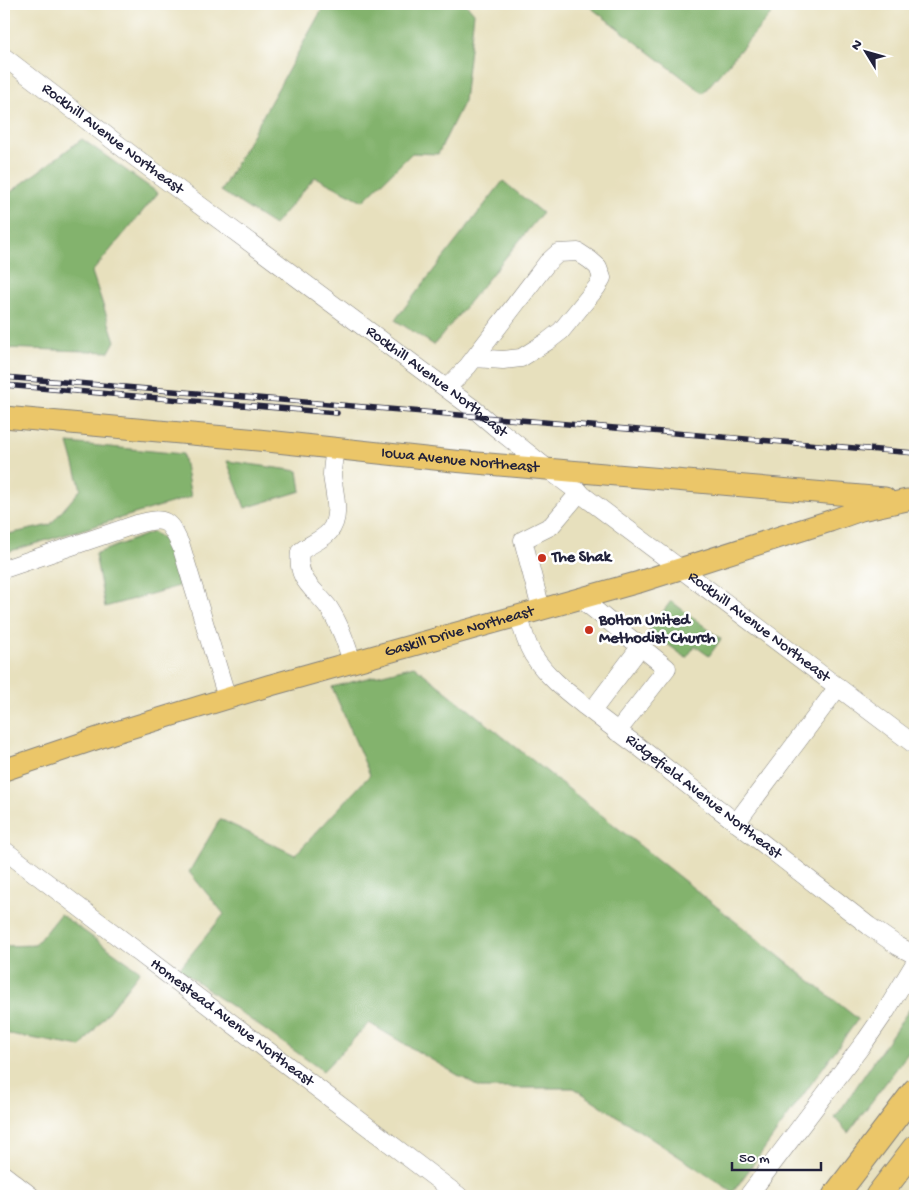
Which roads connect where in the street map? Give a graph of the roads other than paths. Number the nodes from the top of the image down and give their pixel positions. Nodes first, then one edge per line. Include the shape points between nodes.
1 (4, 57) edge
2 (475, 358) junction
3 (447, 388) junction
4 (4, 417) edge
5 (335, 448) junction
6 (549, 470) junction
7 (580, 492) junction
8 (913, 502) edge
9 (4, 569) edge
10 (681, 569) junction
11 (580, 598) junction
12 (541, 609) junction
13 (519, 615) junction
14 (641, 646) junction
15 (352, 662) junction
16 (838, 687) junction
17 (227, 698) junction
18 (592, 711) junction
19 (618, 732) junction
20 (915, 745) edge
21 (4, 770) edge
22 (736, 823) junction
23 (4, 850) edge
24 (915, 955) edge
25 (915, 963) edge
26 (915, 1091) edge
27 (915, 1148) edge
28 (4, 1175) edge
29 (31, 1196) edge
30 (459, 1196) edge
31 (748, 1196) edge
32 (835, 1196) edge
33 (878, 1196) edge

1 - 3 street, Rockhill Avenue Northeast
2 - 2 street via 547,262 558,253 578,252 598,268 602,278 597,287 561,331 548,341 521,358
2 - 3 street
3 - 6 street, Rockhill Avenue Northeast
4 - 5 main road, Iowa Avenue Northeast
5 - 6 main road, Iowa Avenue Northeast
5 - 15 street via 332,474 336,522 320,540 300,552 299,559 301,574 329,609
6 - 7 street, Rockhill Avenue Northeast
6 - 8 main road, Iowa Avenue Northeast
7 - 10 street, Rockhill Avenue Northeast
7 - 12 street via 550,526 523,540
8 - 10 main road, Gaskill Drive Northeast via 861,510
9 - 17 street via 151,520 168,523 181,546
10 - 11 main road, Gaskill Drive Northeast
10 - 16 street, Rockhill Avenue Northeast
11 - 12 main road, Gaskill Drive Northeast
11 - 14 street
12 - 13 main road, Gaskill Drive Northeast
13 - 15 main road, Gaskill Drive Northeast
13 - 18 street, Ridgefield Avenue Northeast via 530,648 544,670
14 - 18 street
14 - 19 street via 668,668
15 - 17 main road, Gaskill Drive Northeast
16 - 20 street, Rockhill Avenue Northeast
16 - 22 street
17 - 21 main road, Gaskill Drive Northeast
18 - 19 street, Ridgefield Avenue Northeast
19 - 22 street, Ridgefield Avenue Northeast
22 - 24 street, Ridgefield Avenue Northeast via 869,926
23 - 30 street, Homestead Avenue Northeast
25 - 31 street via 866,1040
26 - 32 highway
27 - 33 highway
28 - 29 street

